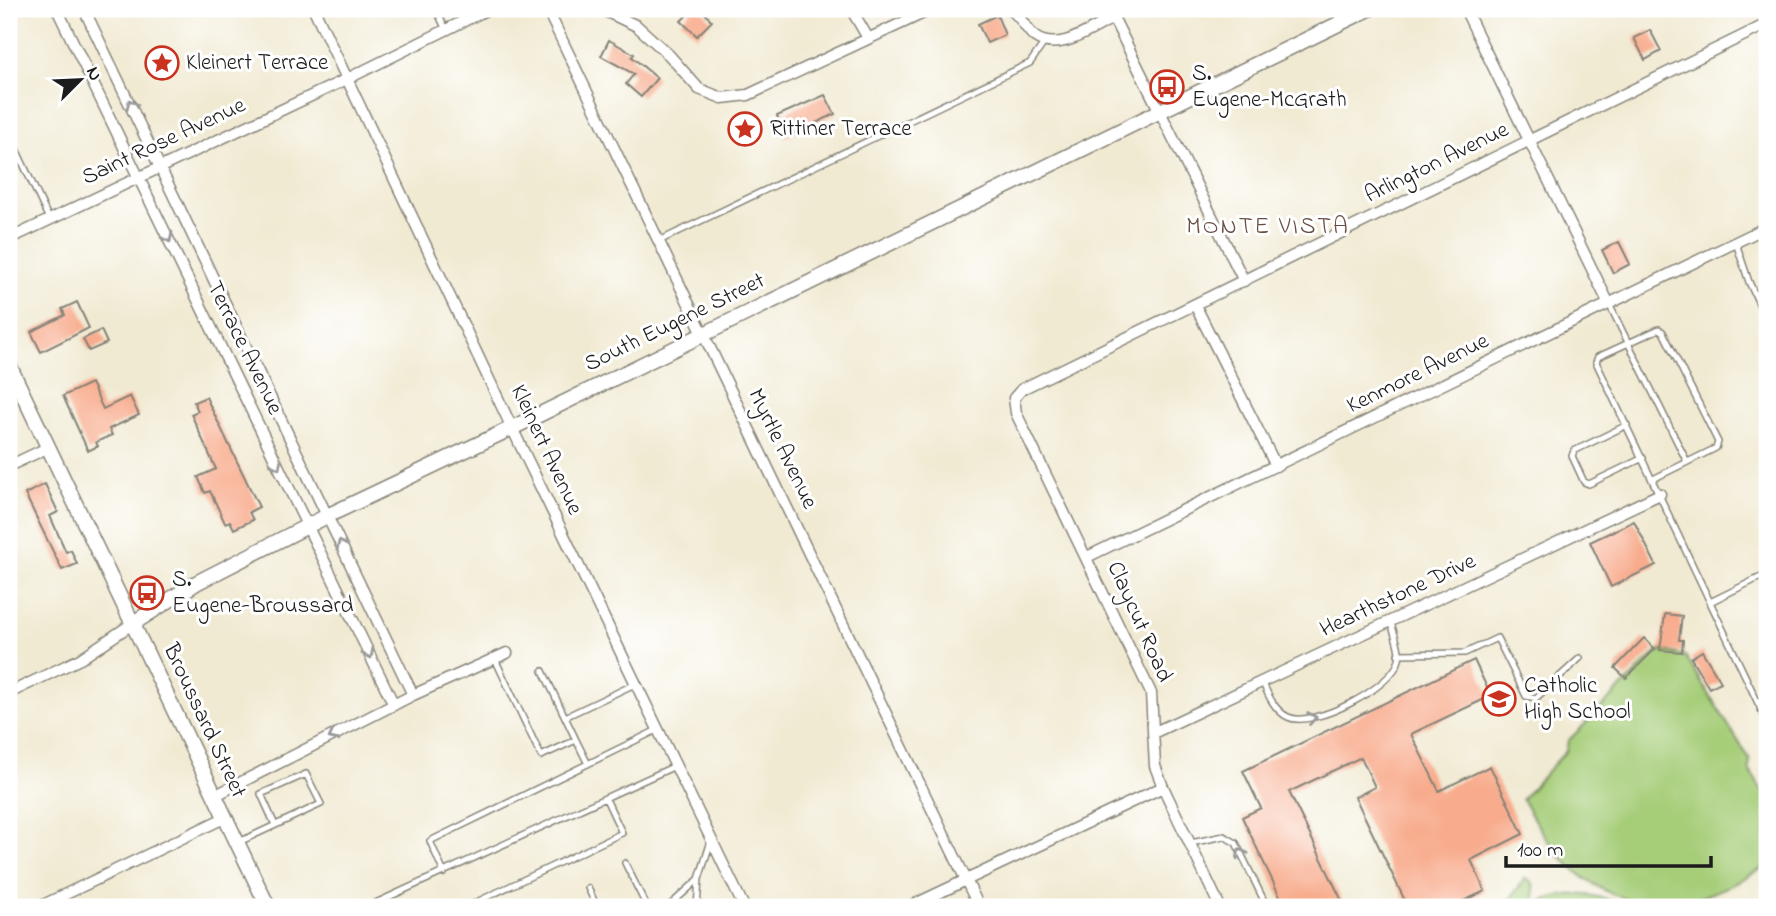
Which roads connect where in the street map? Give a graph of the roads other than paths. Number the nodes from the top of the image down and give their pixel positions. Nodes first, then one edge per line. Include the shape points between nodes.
1 (57, 9) edge
2 (84, 9) edge
3 (314, 9) edge
4 (436, 9) edge
5 (488, 9) edge
6 (547, 9) edge
7 (601, 9) edge
8 (852, 9) edge
9 (932, 9) edge
10 (1369, 9) edge
11 (1465, 9) edge
12 (1759, 9) edge
13 (1012, 10) edge
14 (1111, 13) edge
15 (1767, 24) edge
16 (446, 30) junction
17 (868, 38) junction
18 (1046, 40) junction
19 (349, 78) junction
20 (1160, 110) junction
21 (9, 134) edge
22 (1530, 142) junction
23 (160, 166) junction
24 (138, 177) junction
25 (49, 219) junction
26 (1767, 228) edge
27 (9, 239) edge
28 (659, 241) junction
29 (1736, 243) junction
30 (1244, 281) junction
31 (1609, 304) junction
32 (1195, 305) junction
33 (1767, 321) edge
34 (704, 334) junction
35 (1628, 343) junction
36 (9, 365) edge
37 (1014, 398) joint
38 (1627, 425) junction
39 (512, 428) junction
40 (49, 447) junction
41 (1643, 458) junction
42 (1687, 463) junction
43 (9, 466) edge
44 (1276, 466) junction
45 (1653, 479) junction
46 (1660, 494) junction
47 (327, 516) junction
48 (306, 527) junction
49 (1087, 557) junction
50 (1767, 573) edge
51 (1710, 602) junction
52 (1391, 623) junction
53 (132, 624) junction
54 (507, 653) dead end
55 (1398, 654) junction
56 (1580, 658) dead end
57 (495, 659) junction
58 (543, 671) dead end
59 (1263, 682) junction
60 (635, 684) junction
61 (9, 692) edge
62 (413, 695) junction
63 (394, 705) junction
64 (565, 717) junction
65 (1767, 722) edge
66 (657, 730) junction
67 (1153, 733) junction
68 (576, 740) junction
69 (588, 764) junction
70 (675, 766) junction
71 (1163, 787) junction
72 (214, 796) junction
73 (606, 799) junction
74 (224, 818) junction
75 (275, 825) junction
76 (711, 841) junction
77 (237, 843) junction
78 (1190, 843) junction
79 (625, 863) dead end
80 (444, 873) junction
81 (699, 879) junction
82 (966, 880) junction
83 (588, 888) dead end
84 (38, 907) edge
85 (268, 907) edge
86 (368, 907) edge
87 (466, 907) edge
88 (597, 907) edge
89 (647, 907) edge
90 (668, 907) edge
91 (697, 907) edge
92 (744, 907) edge
93 (909, 907) edge
94 (979, 907) edge
95 (1220, 907) edge
96 (1267, 907) edge

1 - 24 street, Terrace Avenue
23 -> 2 street, Terrace Avenue
3 - 19 street, Kleinert Avenue
4 - 16 lane
5 - 16 street, Saint Rose Avenue
6 - 28 street, Myrtle Avenue
7 - 17 street via 637,26 699,89 722,98 748,95
8 - 17 street
9 - 17 street
10 - 20 street, South Eugene Street
11 - 22 street
12 - 15 lane
13 - 18 street via 1036,38
14 - 18 street via 1062,44
14 - 20 street
15 - 22 street, Arlington Avenue
16 - 19 street, Saint Rose Avenue
18 - 28 lane via 1030,63
19 - 23 street, Saint Rose Avenue
19 - 39 street, Kleinert Avenue
20 - 30 street
20 - 34 street, South Eugene Street
21 - 25 lane
22 - 30 street, Arlington Avenue
22 - 31 street
23 - 24 street, Saint Rose Avenue
23 - 47 street, Terrace Avenue
24 - 25 street, Saint Rose Avenue
24 -> 48 street, Terrace Avenue
25 - 27 street, Saint Rose Avenue
26 - 29 street, Kenmore Avenue
28 - 34 street, Myrtle Avenue
29 - 31 street, Kenmore Avenue
29 - 33 lane
30 - 32 street, Arlington Avenue
31 - 35 lane
31 - 44 street, Kenmore Avenue
32 - 37 street, Arlington Avenue via 1022,389
32 - 44 street
34 - 39 street, South Eugene Street
34 - 82 street, Myrtle Avenue
35 - 38 lane via 1596,362
35 - 42 lane
35 - 42 lane via 1659,329 1663,332 1718,442 1716,448
36 - 40 street, Broussard Street
37 - 49 street, Claycut Road via 1016,413
38 - 41 lane
38 - 41 lane via 1574,451 1584,482 1589,484
39 - 47 street, South Eugene Street
39 - 60 street, Kleinert Avenue
40 - 43 street
40 - 53 street, Broussard Street
41 - 45 lane
42 - 45 lane
44 - 49 street, Kenmore Avenue
45 - 46 lane
46 - 51 lane
46 - 52 street, Hearthstone Drive
47 - 48 street, South Eugene Street
62 -> 47 street, Terrace Avenue
48 - 53 street, South Eugene Street via 196,583
48 -> 63 street, Terrace Avenue
49 - 67 street, Claycut Road via 1151,693
50 - 51 lane
51 - 65 lane
52 - 55 lane
52 - 59 street, Hearthstone Drive
53 - 61 street, South Eugene Street via 80,659
53 - 72 street, Broussard Street
54 - 57 street
55 - 56 lane via 1465,653 1497,638 1526,695 1536,698
59 -> 55 lane via 1270,700 1287,717 1325,716 1388,679 1399,661
57 - 62 street
57 - 68 lane via 541,756
58 - 64 lane
59 - 67 street, Hearthstone Drive
60 - 64 lane
60 - 66 street, Kleinert Avenue
62 - 63 street
63 -> 72 street
64 - 68 lane
66 - 69 lane
66 - 70 street, Kleinert Avenue
67 - 71 street, Claycut Road via 1155,766
68 - 69 lane
69 - 80 lane via 430,841
70 - 73 lane
70 - 76 street, Kleinert Avenue
71 - 78 street, Claycut Road
71 - 82 street
72 - 74 street, Broussard Street
73 - 80 lane
73 - 87 lane via 622,833
74 - 77 street, Broussard Street
74 - 84 street
75 - 75 lane via 321,804 306,774 261,794
75 - 77 lane
76 - 81 lane
76 - 92 street, Kleinert Avenue
77 - 85 street, Broussard Street
78 - 95 street, Claycut Road
96 -> 78 lane via 1236,843 1224,836
79 - 89 lane
80 - 86 lane
81 - 90 lane
81 - 91 lane
82 - 93 street
82 - 94 street, Myrtle Avenue
83 - 88 lane

